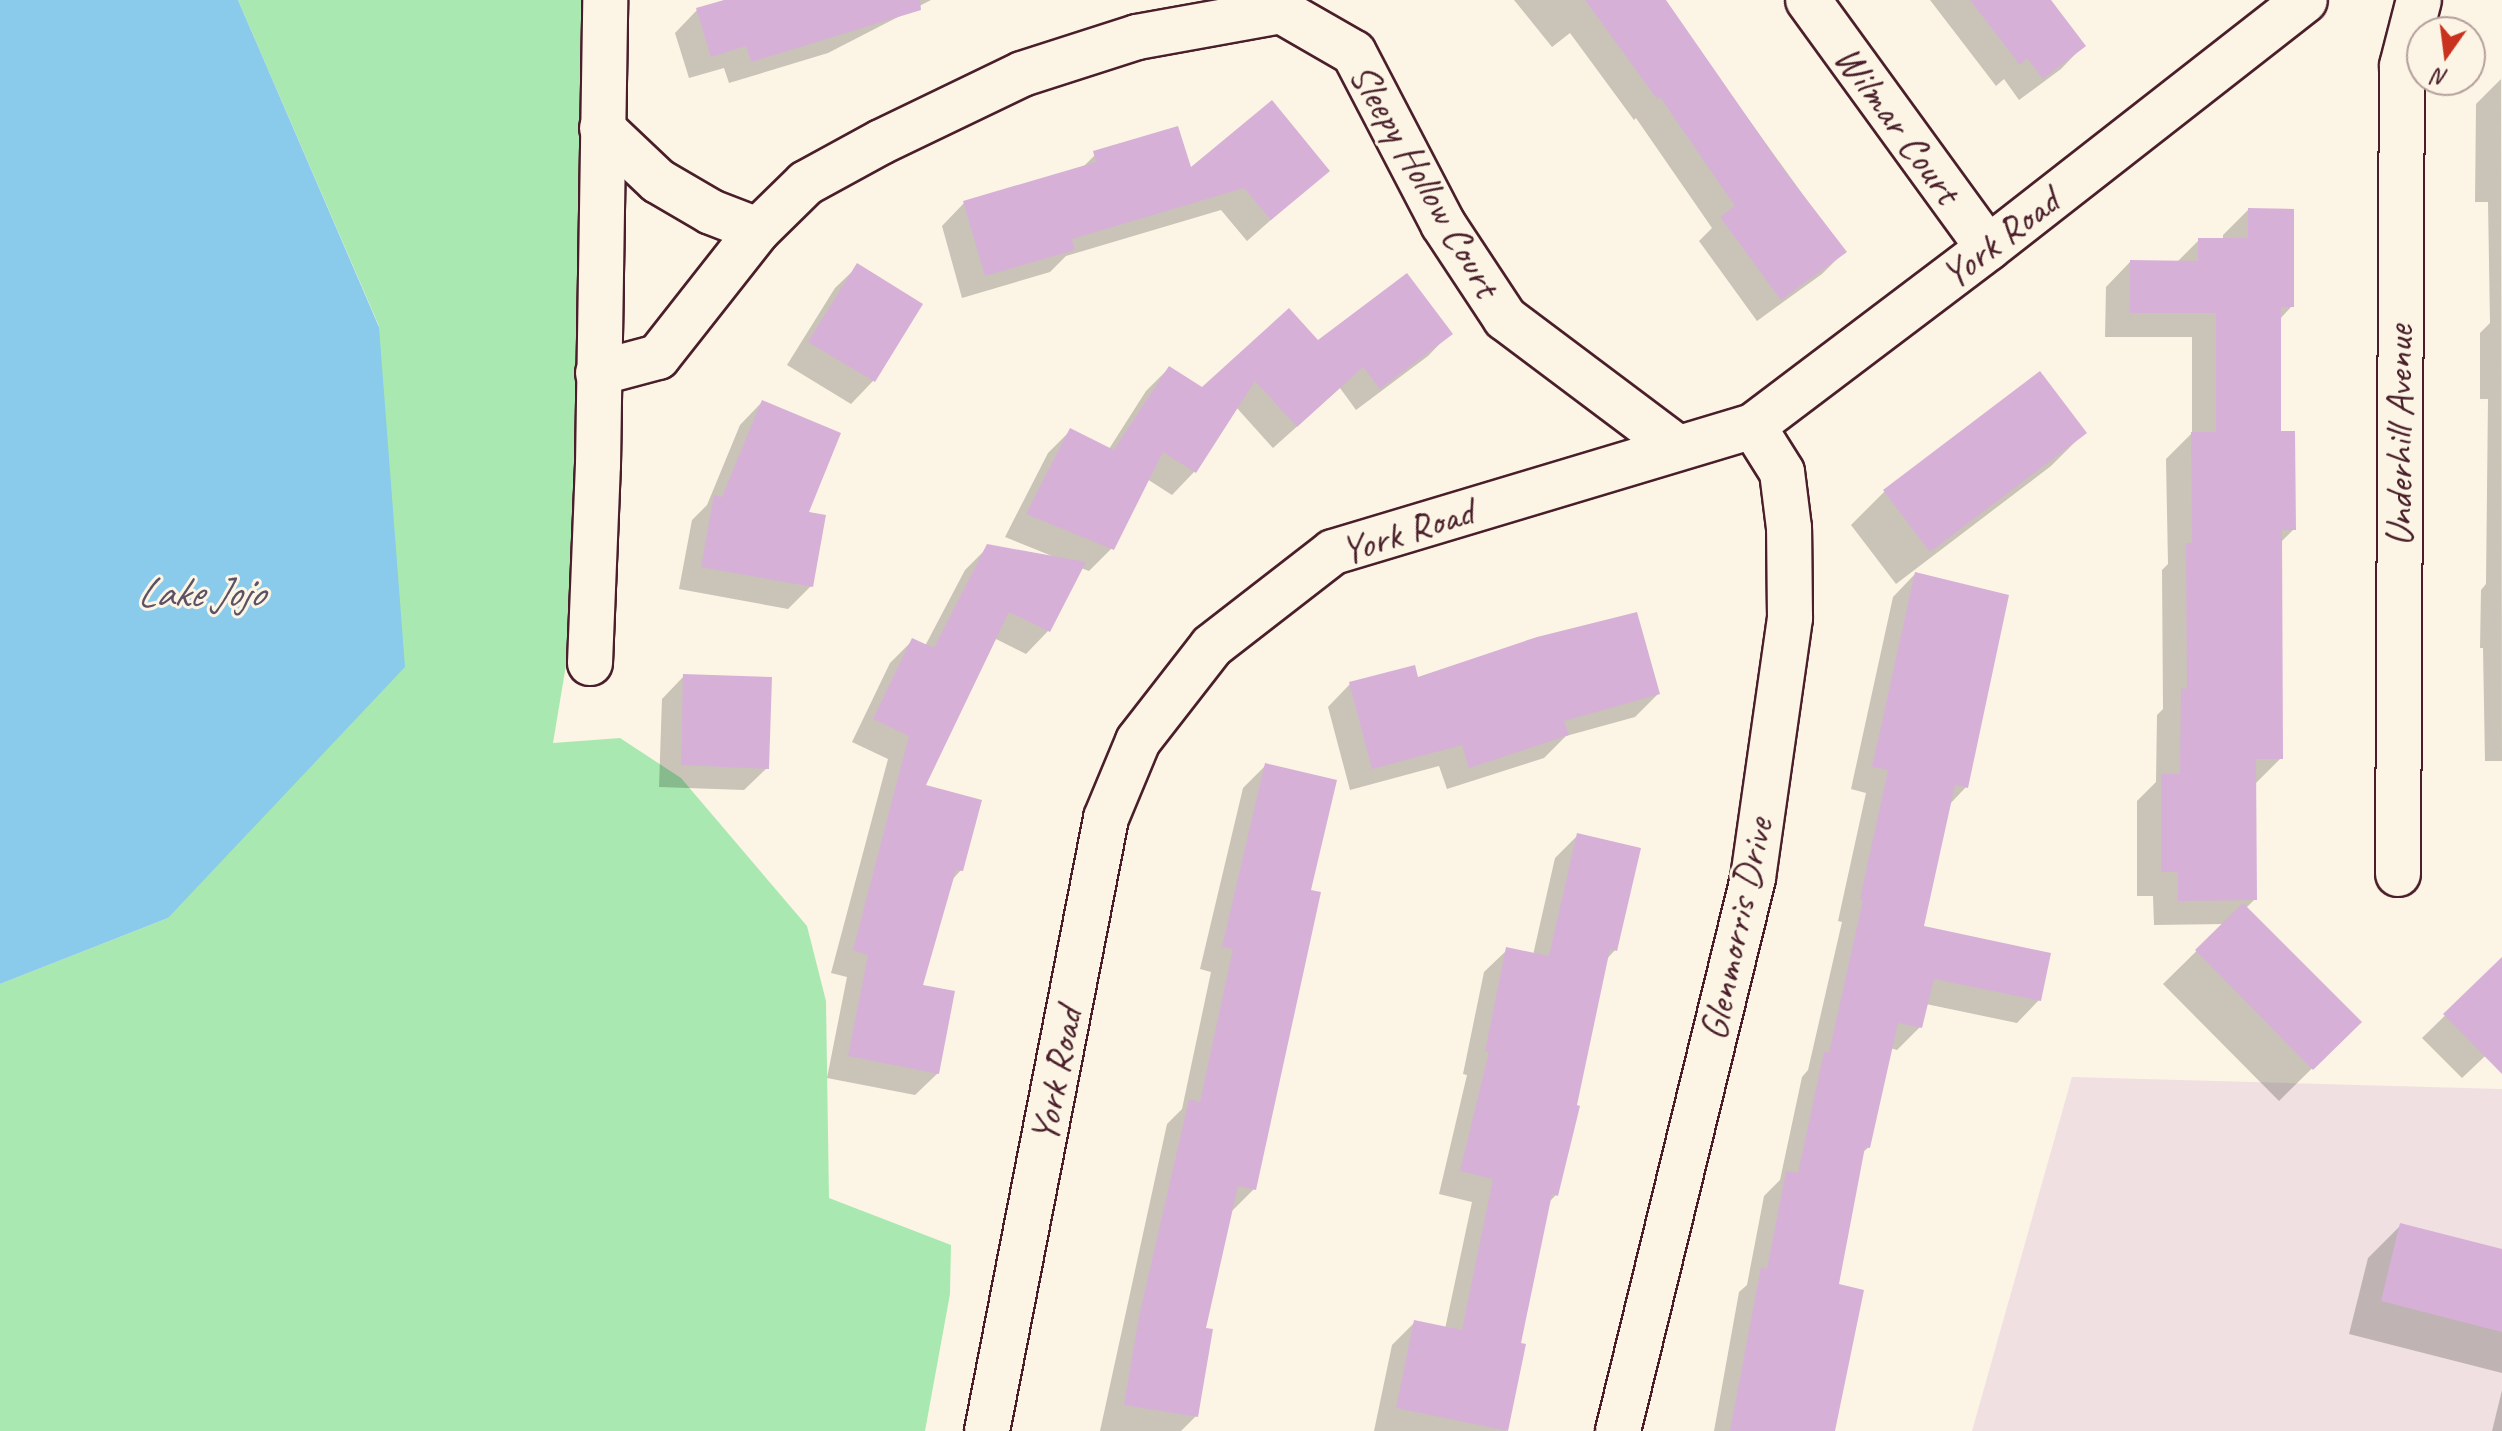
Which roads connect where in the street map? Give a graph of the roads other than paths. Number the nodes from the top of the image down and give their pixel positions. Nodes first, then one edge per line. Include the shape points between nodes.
1 (605, 0) edge
2 (1808, 0) edge
3 (2305, 0) edge
4 (2419, 0) edge
5 (602, 128) junction
6 (758, 230) junction
7 (1988, 248) junction
8 (598, 373) junction
9 (1753, 426) junction
10 (1677, 447) junction
11 (590, 663) dead end
12 (2398, 874) dead end
13 (987, 1431) edge
14 (1618, 1431) edge

1 - 5 street
2 - 7 street, Wilmar Court
3 - 7 street, York Road
4 - 12 street, Underhill Avenue via 2402,66
5 - 6 street via 658,181 711,212
5 - 8 street
6 - 8 street, Sleepy Hollow Court via 658,357
6 - 10 street, Sleepy Hollow Court via 806,183 1022,74 1137,37 1281,11 1354,53 1443,224 1505,318
7 - 9 street, York Road
8 - 11 street
9 - 10 street, York Road
9 - 14 street, Glenmorris Drive via 1782,472 1790,618 1753,878
10 - 13 street, York Road via 1333,552 1212,646 1138,741 1106,818

